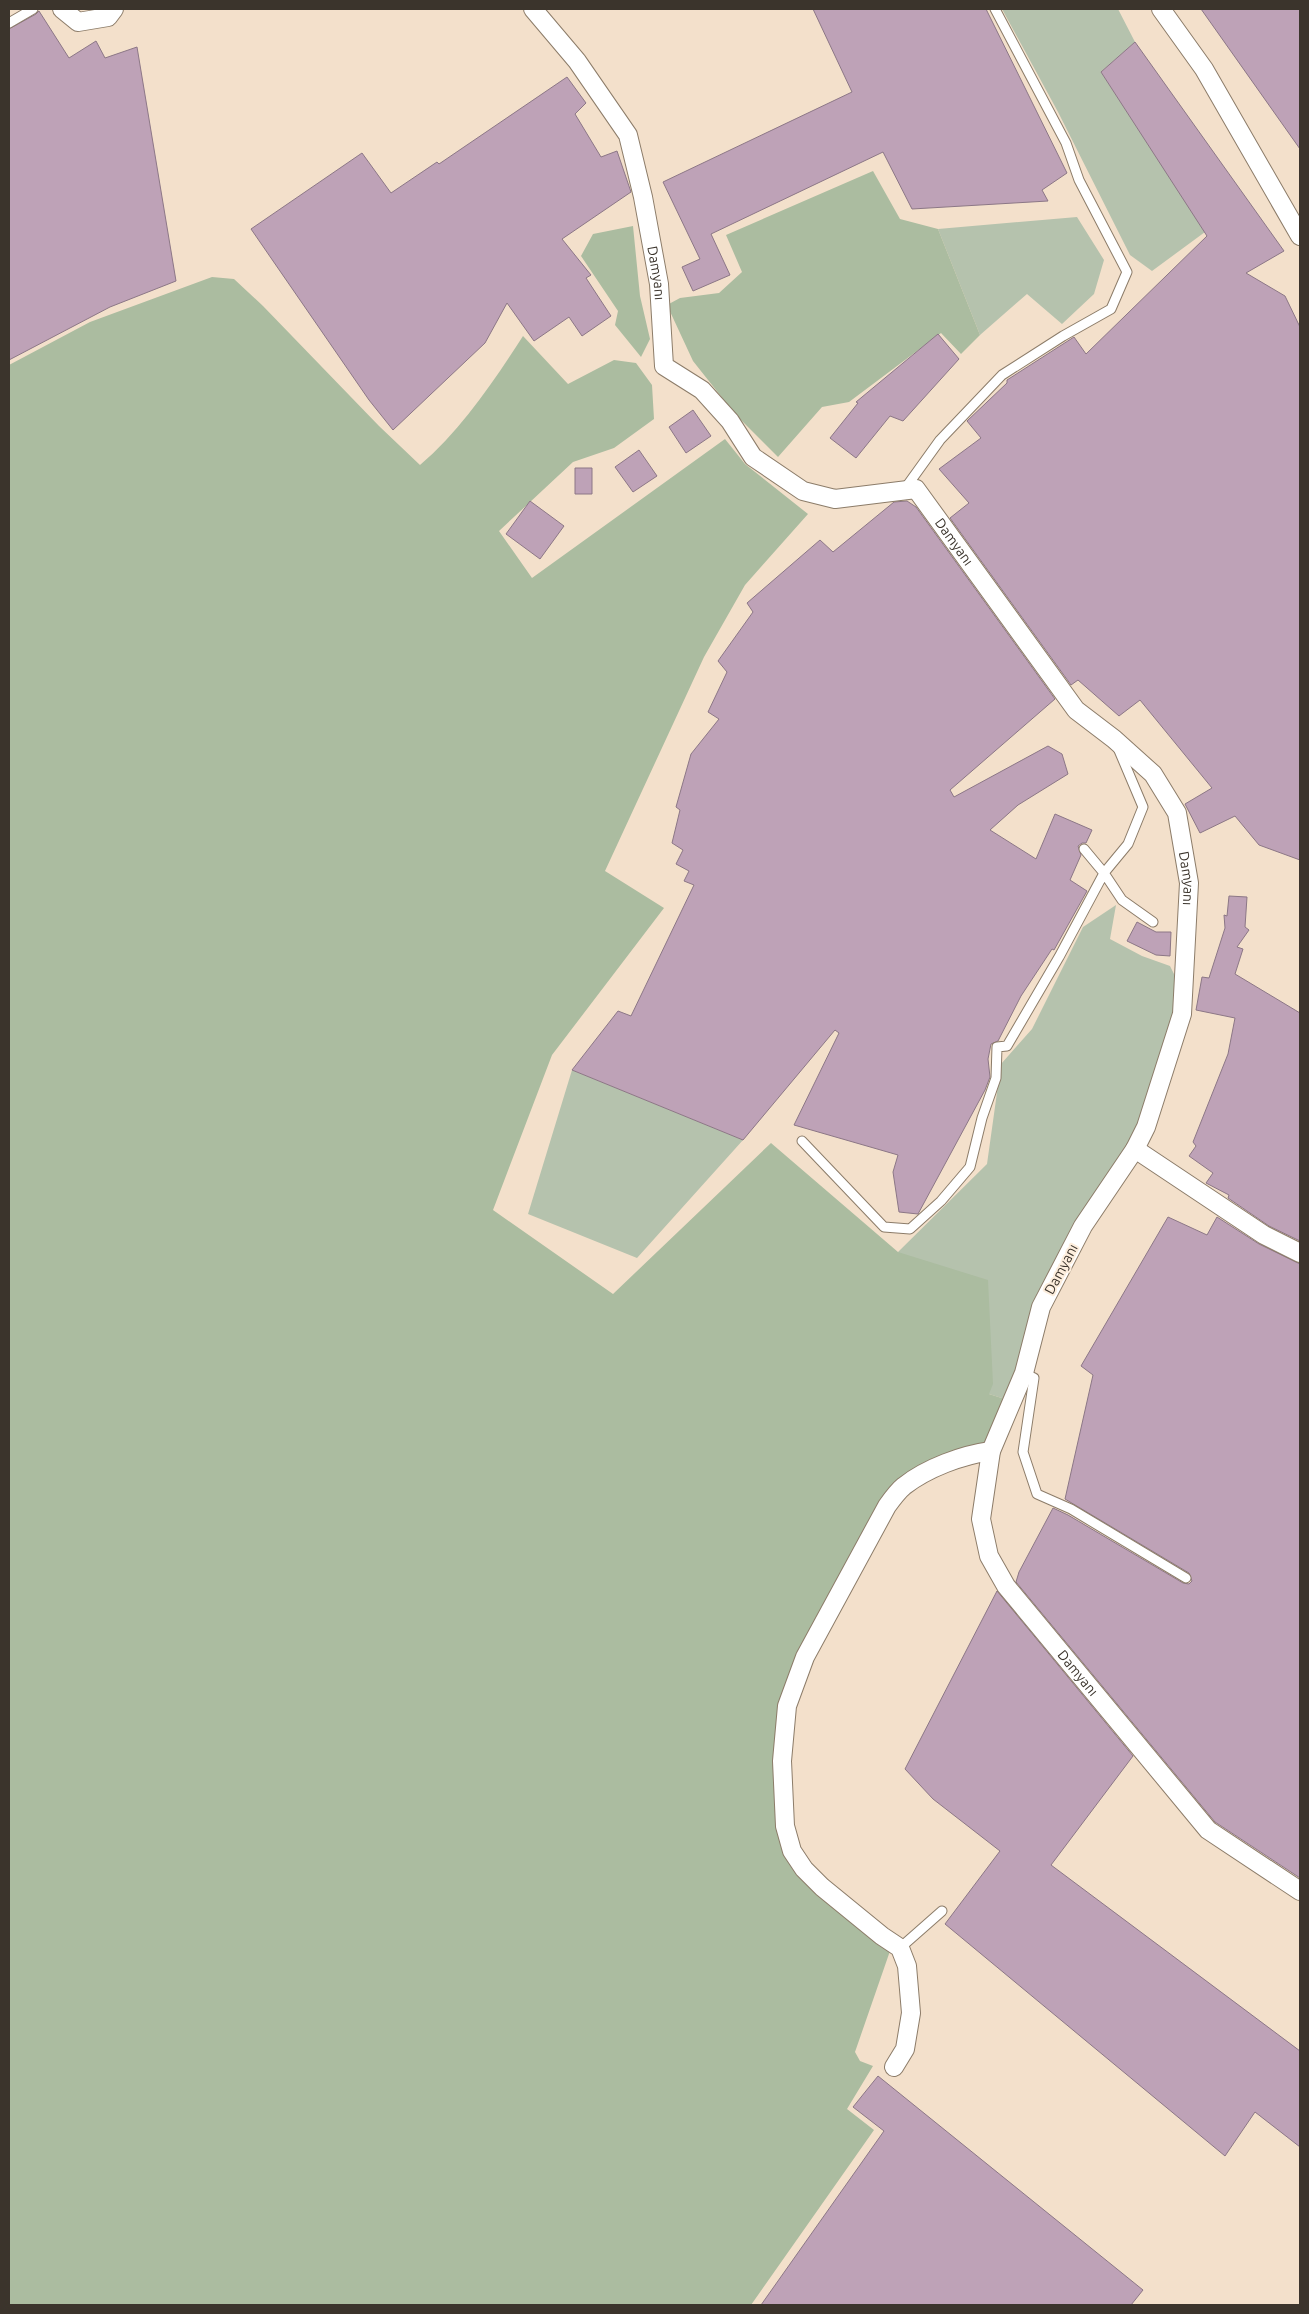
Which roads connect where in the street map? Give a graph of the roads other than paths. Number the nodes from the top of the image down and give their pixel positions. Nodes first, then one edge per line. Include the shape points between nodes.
1 (33, 9) edge
2 (62, 9) edge
3 (114, 9) edge
4 (532, 9) edge
5 (995, 9) edge
6 (1161, 9) edge
7 (9, 23) edge
8 (1300, 236) edge
9 (904, 490) junction
10 (1114, 739) junction
11 (1084, 849) dead end
12 (1104, 873) junction
13 (1153, 922) dead end
14 (802, 1141) dead end
15 (1134, 1149) junction
16 (1300, 1253) edge
17 (1024, 1373) junction
18 (990, 1451) junction
19 (1186, 1578) dead end
20 (1300, 1891) edge
21 (942, 1911) dead end
22 (900, 1948) junction
23 (894, 2067) dead end

1 - 7 lane
2 - 3 street via 78,22 108,16
4 - 9 street, Damyanı via 577,61 628,135 659,284 664,366 702,390 730,421 753,457 803,491 835,499
5 - 9 lane via 1066,143 1079,180 1127,272 1111,309 1002,375 940,440
6 - 8 street via 1204,70
9 - 10 street, Damyanı via 916,489 1076,710
10 - 12 lane via 1143,807 1128,844
10 - 15 street, Damyanı via 1153,774 1177,813 1189,883 1182,1014 1146,1127
11 - 12 lane
12 - 13 lane via 1122,900
12 - 14 lane via 1025,1018 1007,1046 997,1047 996,1078 970,1167 942,1201 910,1229 884,1227
15 - 16 street via 1264,1234
15 - 17 street, Damyanı via 1084,1226 1041,1307
17 - 18 street, Damyanı
17 - 19 lane via 1034,1378 1023,1452 1037,1494 1071,1510
18 - 20 street, Damyanı via 981,1519 989,1556 1006,1586 1208,1830
18 - 22 street via 923,1473 902,1487 887,1506 805,1657 787,1706 782,1761 785,1826 792,1851 822,1887
21 - 22 lane
22 - 23 street via 906,1966 911,2013 905,2049

